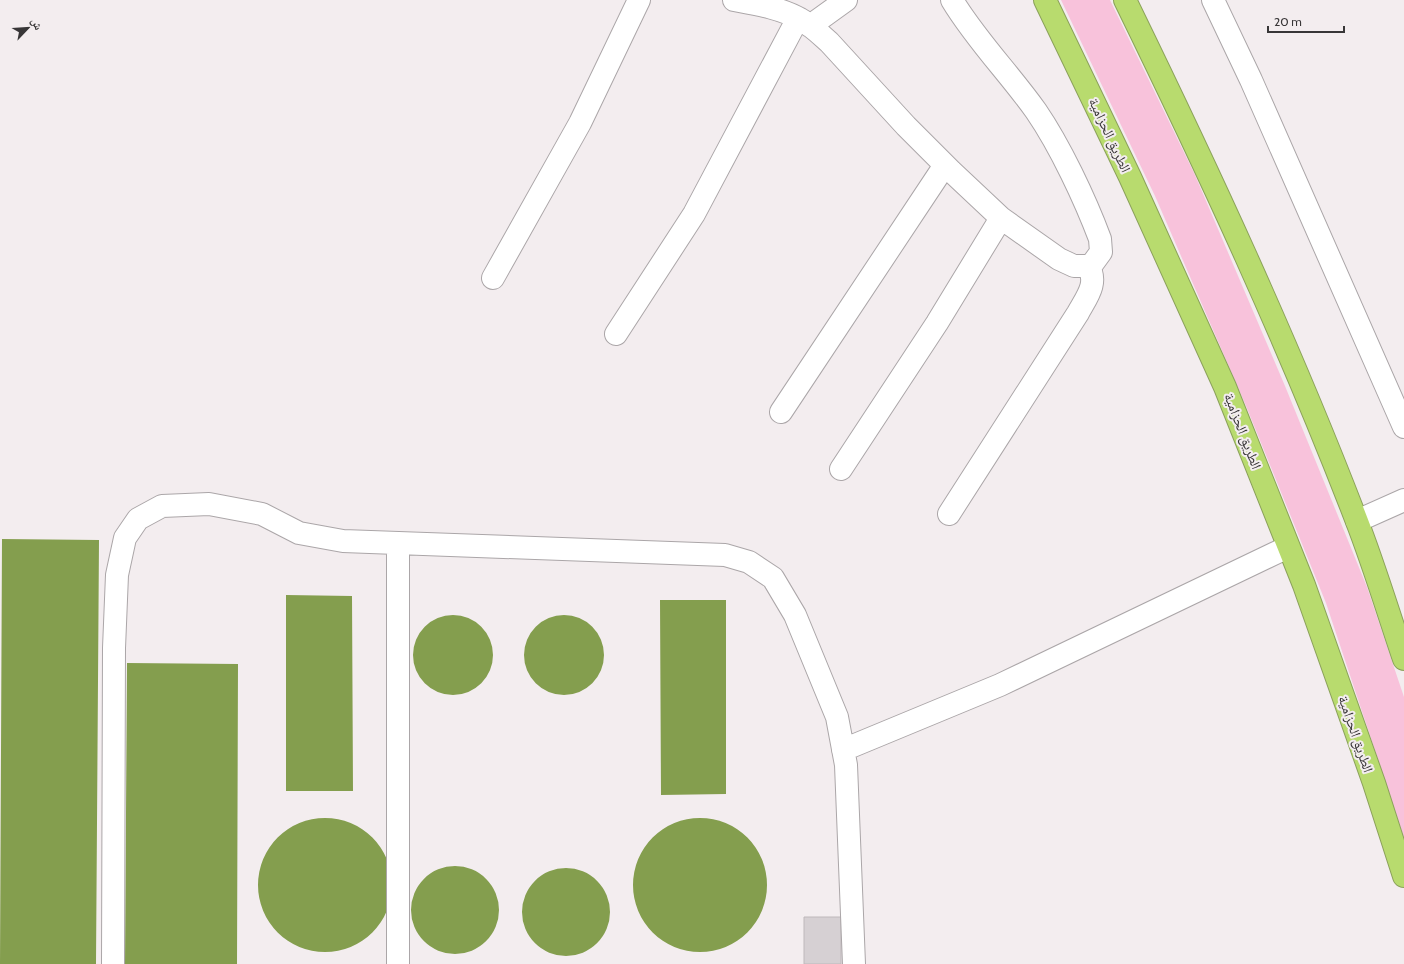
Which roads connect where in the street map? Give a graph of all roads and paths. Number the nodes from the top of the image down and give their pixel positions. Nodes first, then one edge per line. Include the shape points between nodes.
1 (639, 0) edge
2 (734, 0) edge
3 (846, 0) edge
4 (952, 0) edge
5 (1045, 0) edge
6 (1125, 0) edge
7 (1213, 0) edge
8 (794, 14) edge
9 (945, 165) junction
10 (1001, 218) junction
11 (1088, 266) junction
12 (493, 278) dead end
13 (616, 334) dead end
14 (781, 412) dead end
15 (1404, 427) edge
16 (841, 469) dead end
17 (1404, 500) edge
18 (949, 514) dead end
19 (1357, 520) junction
20 (398, 543) junction
21 (1288, 547) junction
22 (1404, 659) edge
23 (843, 750) junction
24 (1404, 876) edge
25 (113, 964) edge
26 (398, 964) edge
27 (854, 964) edge

1 - 12 street via 580,123
2 - 8 street
3 - 8 street
4 - 11 street via 980,41 1035,111 1060,155 1100,238 1101,252
5 - 21 highway, الطريق الحزامية via 1130,177 1226,387
6 - 19 highway via 1197,148 1287,348
7 - 15 street via 1251,80
8 - 9 street via 829,42
8 - 13 street via 694,214
9 - 10 street
9 - 14 street
10 - 11 street via 1059,259 1074,266
10 - 16 street
11 - 18 street via 1093,280 1078,313
17 - 19 street
19 - 22 highway
20 - 23 street via 725,554 749,562 773,578 795,615 836,717
20 - 25 street via 343,541 299,534 262,514 209,504 162,506 138,519 125,538 117,575 114,648
20 - 26 street
21 - 23 street via 1000,685
21 - 24 highway, الطريق الحزامية via 1371,776
23 - 27 street via 846,765

